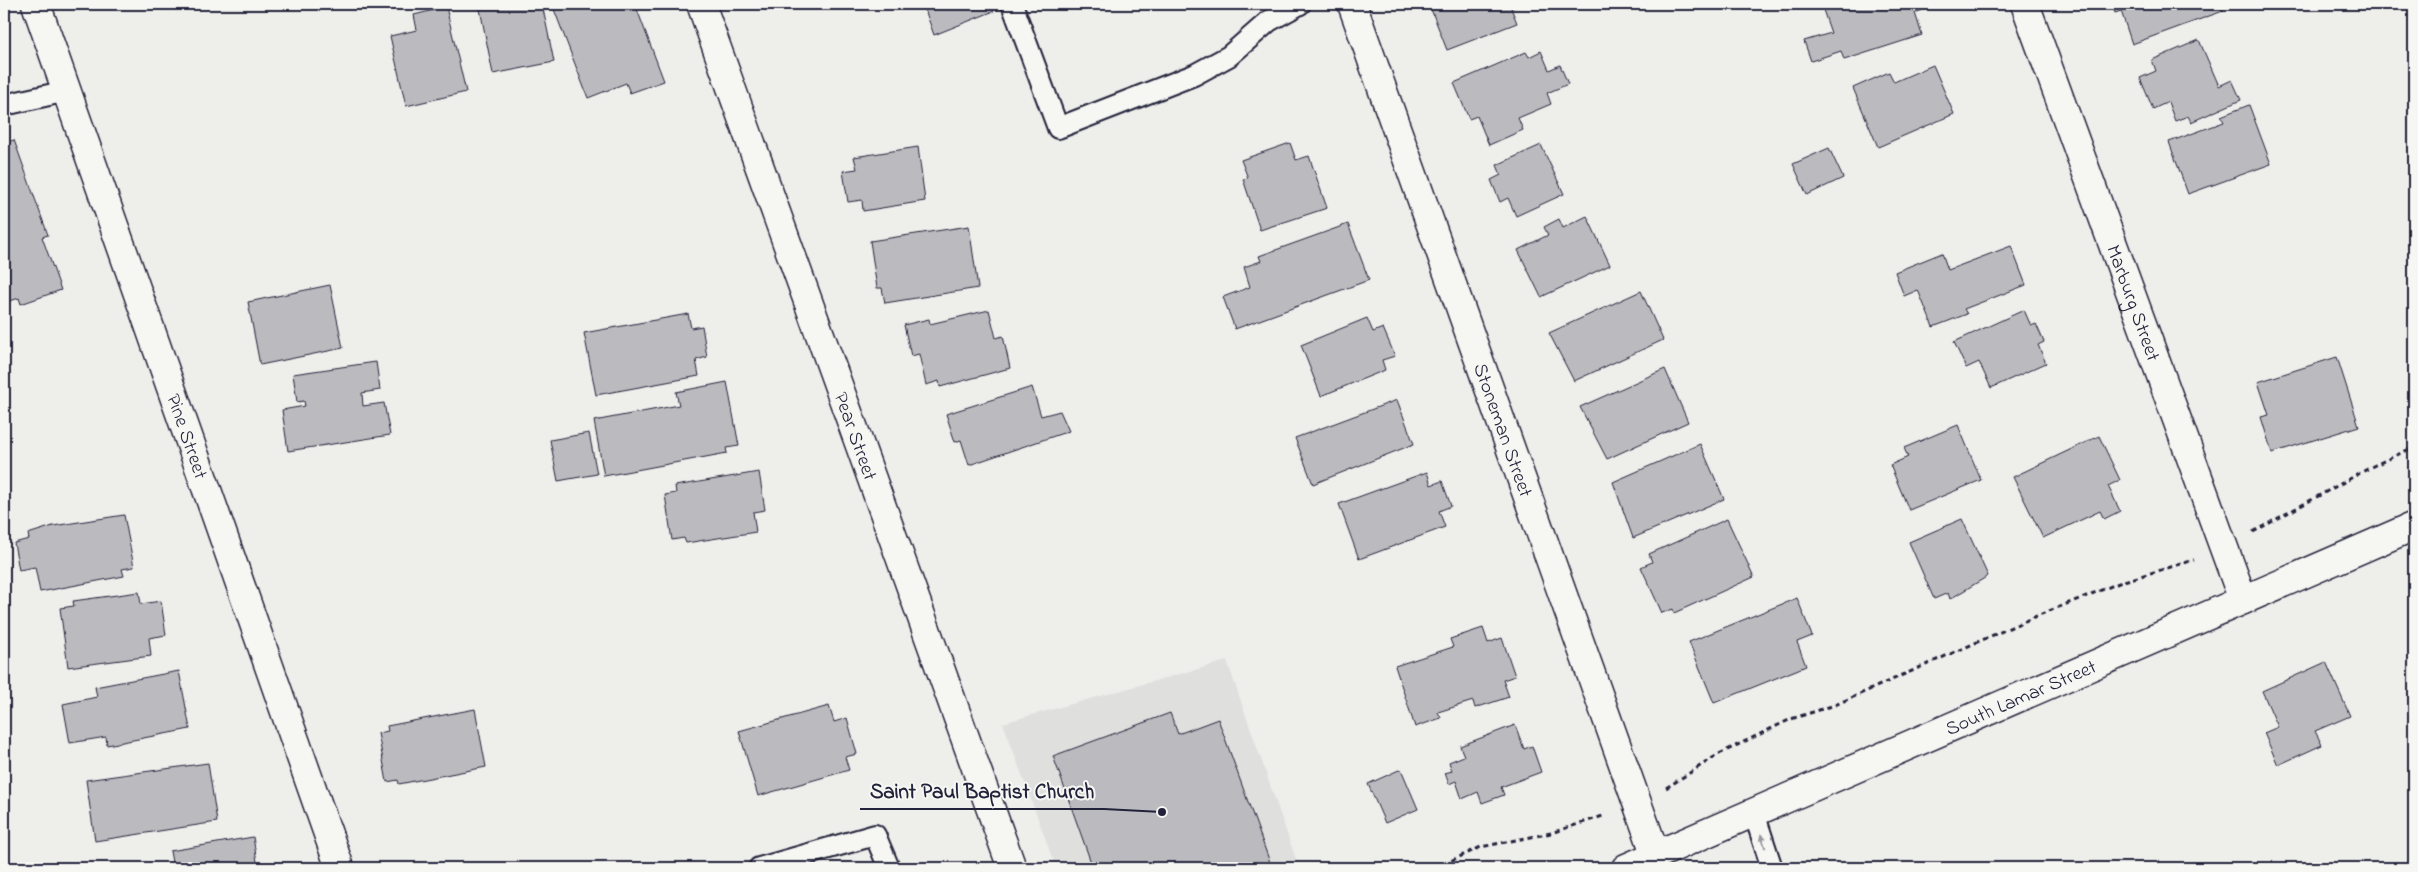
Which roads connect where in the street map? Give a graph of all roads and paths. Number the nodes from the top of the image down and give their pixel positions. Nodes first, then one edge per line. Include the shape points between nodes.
1 (36, 4) edge
2 (701, 4) edge
3 (1012, 4) edge
4 (1300, 4) edge
5 (1352, 4) edge
6 (2025, 4) edge
7 (67, 91) junction
8 (4, 105) edge
9 (2414, 447) edge
10 (2414, 526) edge
11 (2223, 548) junction
12 (2243, 600) junction
13 (1636, 802) junction
14 (1754, 814) junction
15 (1656, 856) junction
16 (340, 868) edge
17 (759, 868) edge
18 (890, 868) edge
19 (1012, 868) edge
20 (1436, 868) edge
21 (1626, 868) edge
22 (1772, 868) edge

1 - 7 street, Pine Street
2 - 19 street, Pear Street
3 - 4 lane via 1058,128 1194,75 1229,56 1269,22
5 - 13 street, Stoneman Street
6 - 11 street, Marburg Street
7 - 8 lane
7 - 16 street, Pine Street
9 - 11 path
10 - 12 street, South Lamar Street
11 - 12 street, Marburg Street
11 - 13 path via 2034,617 1835,705 1783,723 1719,754 1674,784
12 - 14 street, South Lamar Street
13 - 15 street, Stoneman Street
13 - 20 path via 1586,824 1481,847
14 - 15 street, South Lamar Street
22 -> 14 lane
15 - 21 street, South Lamar Street
17 - 18 lane via 875,835

